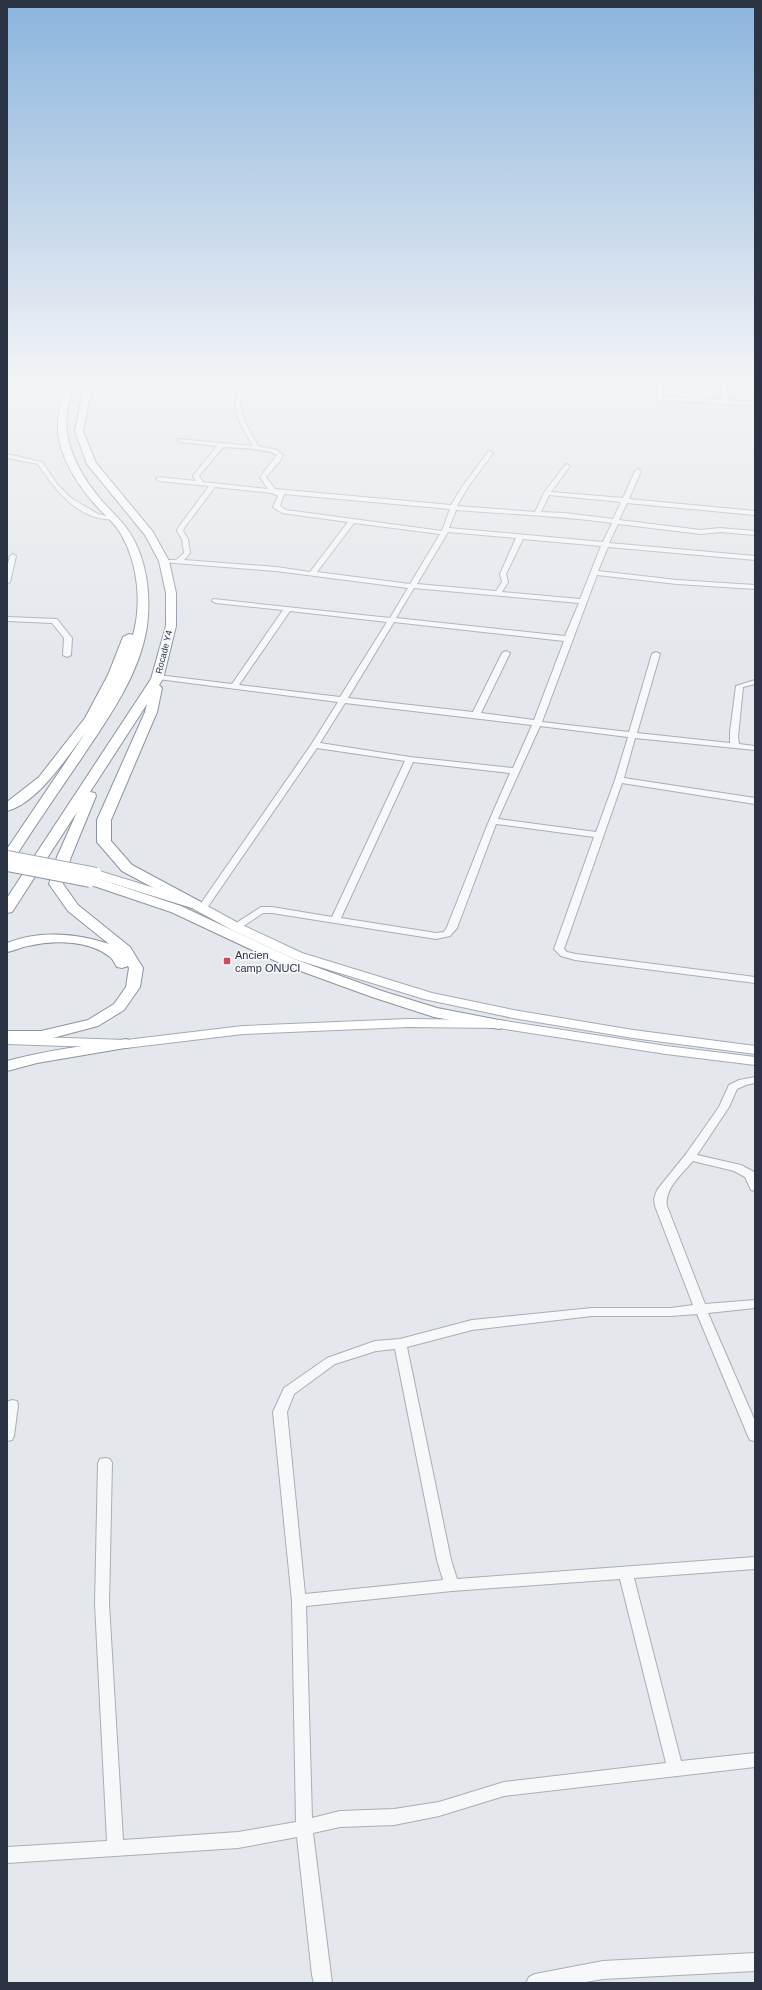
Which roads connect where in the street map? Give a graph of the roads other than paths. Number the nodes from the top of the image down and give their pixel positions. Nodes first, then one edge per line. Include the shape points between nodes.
1 (45, 471) edge
2 (77, 471) edge
3 (98, 471) edge
4 (200, 471) edge
5 (268, 471) edge
6 (476, 471) edge
7 (563, 471) edge
8 (638, 471) dead end
9 (159, 479) dead end
10 (201, 483) junction
11 (214, 484) junction
12 (273, 491) junction
13 (547, 493) junction
14 (626, 500) junction
15 (454, 506) junction
16 (755, 513) edge
17 (537, 514) junction
18 (112, 518) junction
19 (352, 521) junction
20 (616, 522) junction
21 (445, 531) junction
22 (755, 533) edge
23 (521, 536) junction
24 (605, 544) junction
25 (13, 556) dead end
26 (755, 558) edge
27 (164, 561) junction
28 (178, 562) junction
29 (595, 573) junction
30 (312, 574) junction
31 (7, 582) edge
32 (142, 586) junction
33 (412, 586) junction
34 (755, 587) edge
35 (498, 593) junction
36 (216, 601) dead end
37 (584, 601) junction
38 (288, 609) junction
39 (7, 619) edge
40 (392, 620) junction
41 (568, 640) junction
42 (506, 653) dead end
43 (656, 654) dead end
44 (67, 655) dead end
45 (158, 678) junction
46 (755, 682) edge
47 (234, 687) junction
48 (343, 700) junction
49 (476, 715) junction
50 (537, 723) junction
51 (631, 735) junction
52 (315, 745) junction
53 (735, 746) junction
54 (755, 748) edge
55 (108, 758) junction
56 (410, 758) junction
57 (516, 771) junction
58 (619, 780) junction
59 (755, 801) edge
60 (7, 807) edge
61 (493, 821) junction
62 (599, 835) junction
63 (8, 856) edge
64 (7, 864) edge
65 (93, 877) junction
66 (199, 907) junction
67 (7, 909) edge
68 (335, 921) junction
69 (236, 927) junction
70 (7, 948) edge
71 (755, 980) edge
72 (499, 1024) junction
73 (7, 1029) edge
74 (7, 1036) edge
75 (7, 1040) edge
76 (126, 1044) junction
77 (755, 1050) edge
78 (755, 1061) edge
79 (7, 1066) edge
80 (755, 1080) edge
81 (690, 1157) junction
82 (752, 1175) edge
83 (755, 1187) edge
84 (755, 1304) edge
85 (701, 1310) junction
86 (400, 1344) junction
87 (12, 1405) dead end
88 (7, 1436) edge
89 (755, 1436) edge
90 (105, 1463) dead end
91 (755, 1563) edge
92 (625, 1572) junction
93 (452, 1585) junction
94 (299, 1602) junction
95 (755, 1760) edge
96 (675, 1769) junction
97 (304, 1828) junction
98 (115, 1848) junction
99 (7, 1855) edge
100 (755, 1962) edge
101 (323, 1983) edge
102 (535, 1983) edge

1 - 18 street via 69,499 96,516
2 - 18 highway via 92,496
3 - 27 highway, Rocade Y4 via 149,534
4 - 10 street via 196,476
5 - 12 street via 263,477
6 - 15 street
7 - 13 street
8 - 14 street
9 - 10 street
10 - 11 street
11 - 12 street
11 - 28 street via 181,528 187,553
12 - 15 street
12 - 19 street via 282,495 276,507 278,510
13 - 14 street
13 - 17 street
14 - 16 street
14 - 20 street
15 - 17 street
15 - 21 street
17 - 20 street
18 - 32 highway via 128,537
19 - 21 street
19 - 30 street
20 - 22 street via 701,532 720,530
20 - 24 street
21 - 23 street
21 - 33 street
23 - 24 street
23 - 35 street via 502,574 505,582
24 - 26 street
24 - 29 street
25 - 31 street
27 - 28 street
27 - 45 highway, Rocade Y4 via 171,593 170,626
28 - 30 street
29 - 34 street
29 - 37 street
30 - 33 street
32 - 60 highway via 130,633 114,675 90,719 43,780
32 - 63 highway via 141,626 129,669 107,710
33 - 35 street
33 - 40 street
35 - 37 street
36 - 38 street
37 - 41 street
38 - 40 street
38 - 47 street
39 - 44 street via 54,621 68,638
40 - 41 street
40 - 48 street
41 - 50 street
42 - 49 street
43 - 51 street
45 - 47 street
45 - 55 highway, Rocade Y4
45 - 66 highway via 151,712 104,820 104,842 127,868
46 - 53 street via 740,686 738,692 739,707 732,736
47 - 48 street
48 - 49 street
48 - 52 street
49 - 50 street
50 - 51 street
50 - 57 street
51 - 53 street
51 - 58 street
52 - 56 street
52 - 66 street
53 - 54 street
55 - 67 highway, Rocade Y4
55 - 74 highway via 64,857 56,884 73,908 125,950 136,968 133,987 119,1007 93,1023 41,1036
56 - 57 street
56 - 68 street
57 - 61 street
58 - 59 street
58 - 62 street
61 - 62 street
61 - 68 street via 452,928 447,934 436,936
62 - 71 street via 559,949 564,954
63 - 65 main road, bridge
64 - 65 highway, bridge
65 - 66 main road
65 - 72 highway via 176,910 289,962 377,994 434,1012
66 - 69 main road
68 - 69 street via 261,910
69 - 77 main road via 298,956 429,996 520,1015 633,1034
70 - 73 highway via 41,940 71,938 115,953 125,970 124,987 111,1004 86,1017 40,1028
72 - 76 main road via 408,1023 243,1030
72 - 78 main road
75 - 76 main road
76 - 79 highway via 35,1057
80 - 81 street via 734,1087 724,1107
81 - 82 street via 737,1168
81 - 85 street via 663,1190 660,1199
82 - 83 street
84 - 85 street
85 - 86 street via 592,1312 472,1325
85 - 89 street
86 - 93 street via 444,1560
86 - 94 street via 375,1346 331,1361 289,1391 280,1412
87 - 88 street
90 - 98 street via 102,1604
91 - 92 street
92 - 93 street
92 - 96 street
93 - 94 street
94 - 97 street
95 - 96 street
96 - 97 street via 504,1789 439,1809 394,1817 340,1819
97 - 98 street via 238,1840
97 - 101 street
98 - 99 street
100 - 102 street via 603,1970

